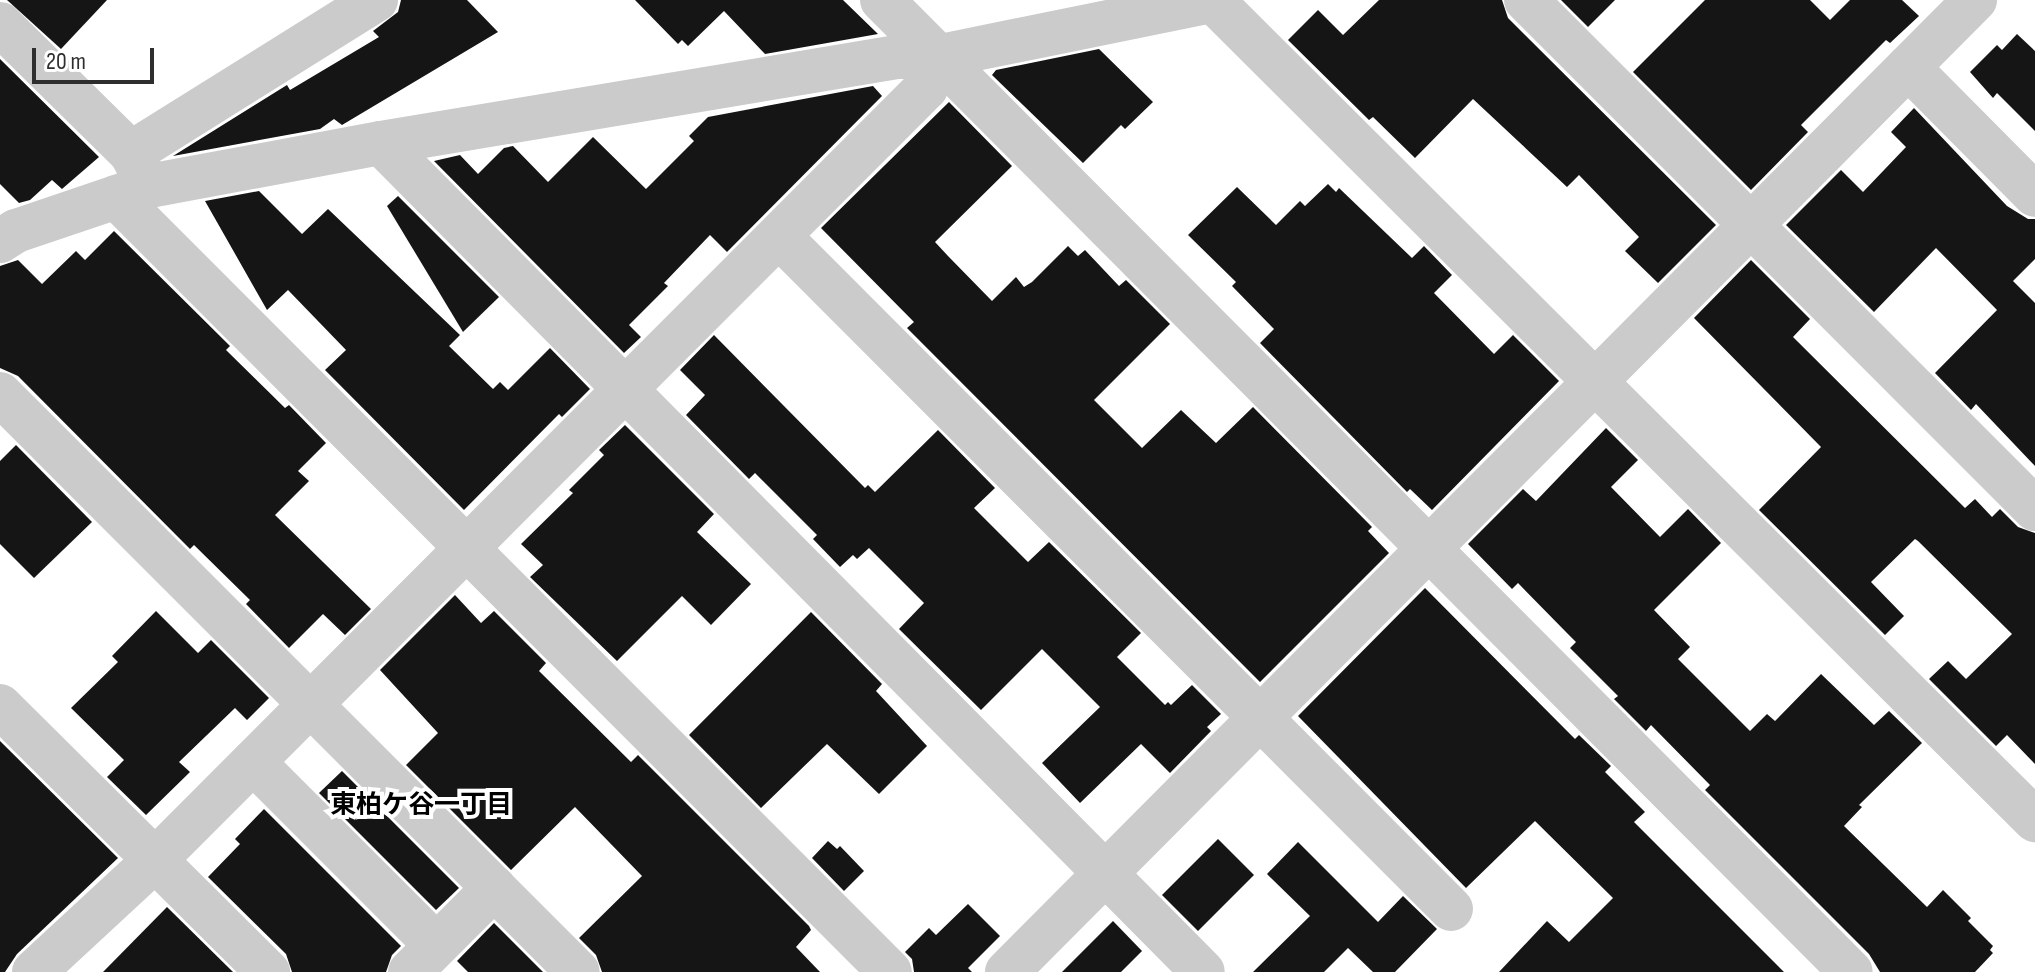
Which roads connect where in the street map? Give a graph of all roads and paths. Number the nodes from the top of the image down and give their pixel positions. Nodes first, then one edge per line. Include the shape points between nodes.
1 (882, 0) edge
2 (1213, 0) edge
3 (1526, 0) edge
4 (1975, 0) edge
5 (348, 7) edge
6 (0, 24) edge
7 (936, 57) junction
8 (1908, 67) junction
9 (381, 143) junction
10 (132, 179) junction
11 (2035, 195) edge
12 (1750, 226) junction
13 (779, 236) junction
14 (0, 241) edge
15 (1595, 382) junction
16 (624, 392) junction
17 (0, 394) edge
18 (2035, 509) edge
19 (1430, 547) junction
20 (467, 549) junction
21 (311, 704) junction
22 (0, 706) edge
23 (1261, 717) junction
24 (253, 762) junction
25 (2035, 820) edge
26 (155, 860) junction
27 (1105, 873) junction
28 (494, 888) junction
29 (1451, 909) dead end
30 (423, 959) edge
31 (34, 972) edge
32 (268, 972) edge
33 (578, 972) edge
34 (890, 972) edge
35 (1007, 972) edge
36 (1203, 972) edge
37 (1851, 972) edge

1 - 7 street
2 - 7 street
2 - 15 street
3 - 12 street
4 - 8 street
5 - 10 street
6 - 10 street
7 - 9 street via 897,57
7 - 13 street via 926,88
7 - 19 street
8 - 11 street
8 - 12 street
9 - 10 street
9 - 16 street
10 - 14 street
10 - 20 street
12 - 15 street
12 - 18 street
13 - 16 street
13 - 23 street
15 - 19 street
15 - 25 street
16 - 20 street
16 - 27 street
17 - 21 street
19 - 23 street
19 - 37 street
20 - 21 street
20 - 34 street
21 - 24 street
21 - 28 street
22 - 26 street
23 - 27 street
23 - 29 street
24 - 26 street
24 - 30 street
26 - 31 street
26 - 32 street
27 - 35 street
27 - 36 street
28 - 30 street
28 - 33 street

